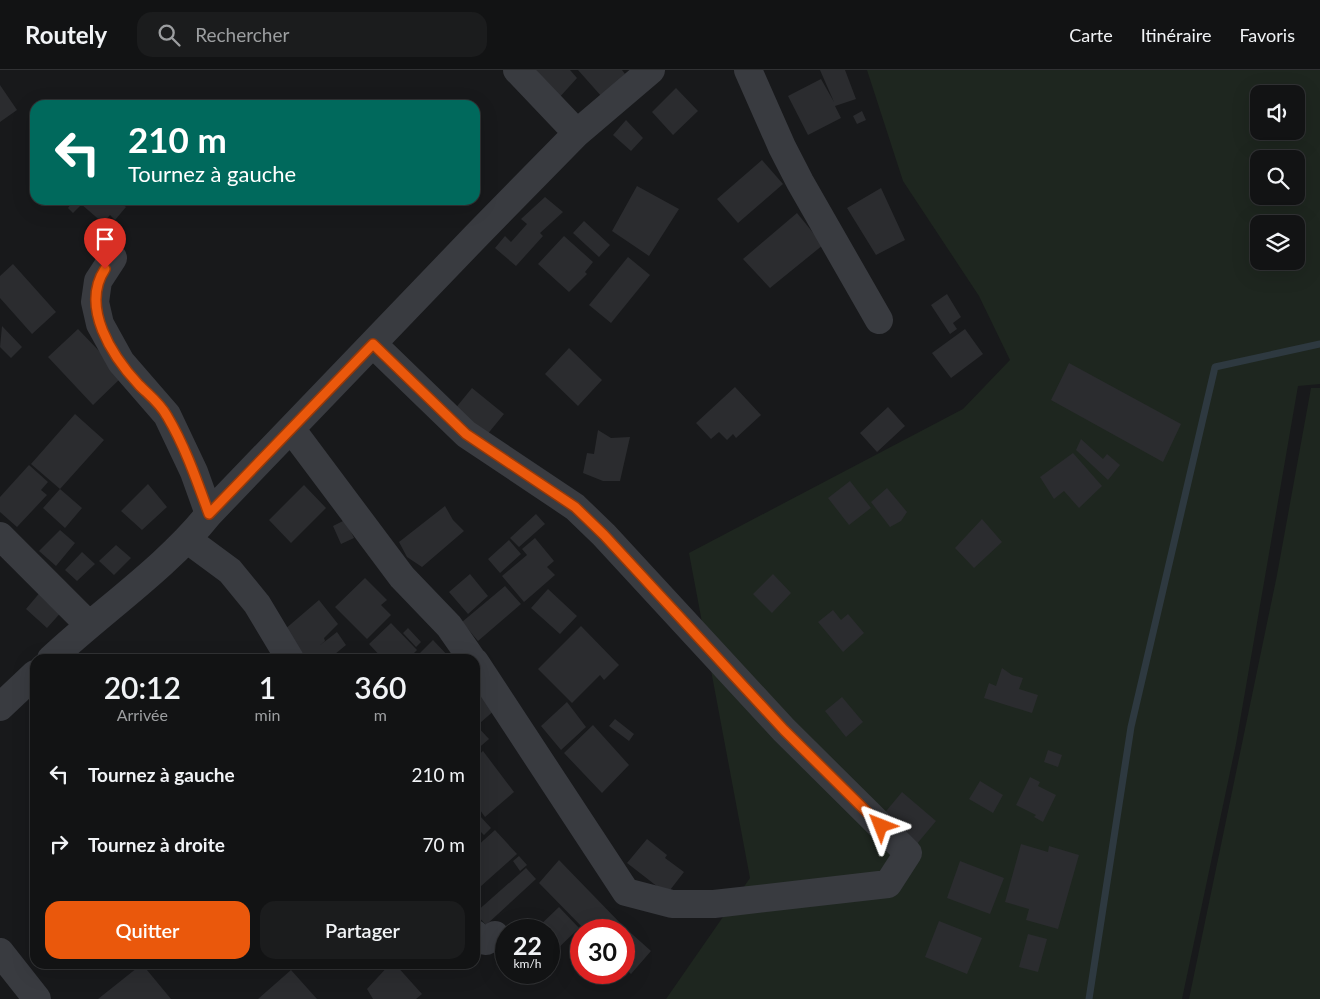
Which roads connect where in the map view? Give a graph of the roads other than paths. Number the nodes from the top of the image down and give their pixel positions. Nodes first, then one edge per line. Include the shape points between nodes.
1 (518, 70) edge
2 (651, 70) edge
3 (748, 70) edge
4 (577, 133) junction
5 (113, 258) dead end
6 (879, 320) dead end
7 (373, 344) junction
8 (292, 430) junction
9 (209, 514) junction
10 (0, 536) edge
11 (188, 540) junction
12 (88, 624) junction
13 (56, 654) edge
14 (287, 654) edge
15 (469, 654) edge
16 (480, 670) edge
17 (30, 679) edge
18 (0, 707) edge
19 (0, 952) edge
20 (37, 999) edge

1 - 4 street
2 - 4 street
3 - 6 street via 795,173
4 - 7 street
5 - 9 street via 98,281 95,302 100,324 121,362 166,414 194,472
7 - 8 street
7 - 16 street via 466,434 575,507 784,730 908,853 888,884 714,904 672,904 626,892
8 - 9 street
8 - 15 street via 402,577 449,626
9 - 11 street
10 - 12 street
11 - 12 street
11 - 14 street via 230,571 257,604
12 - 13 street
17 - 18 street
19 - 20 street

